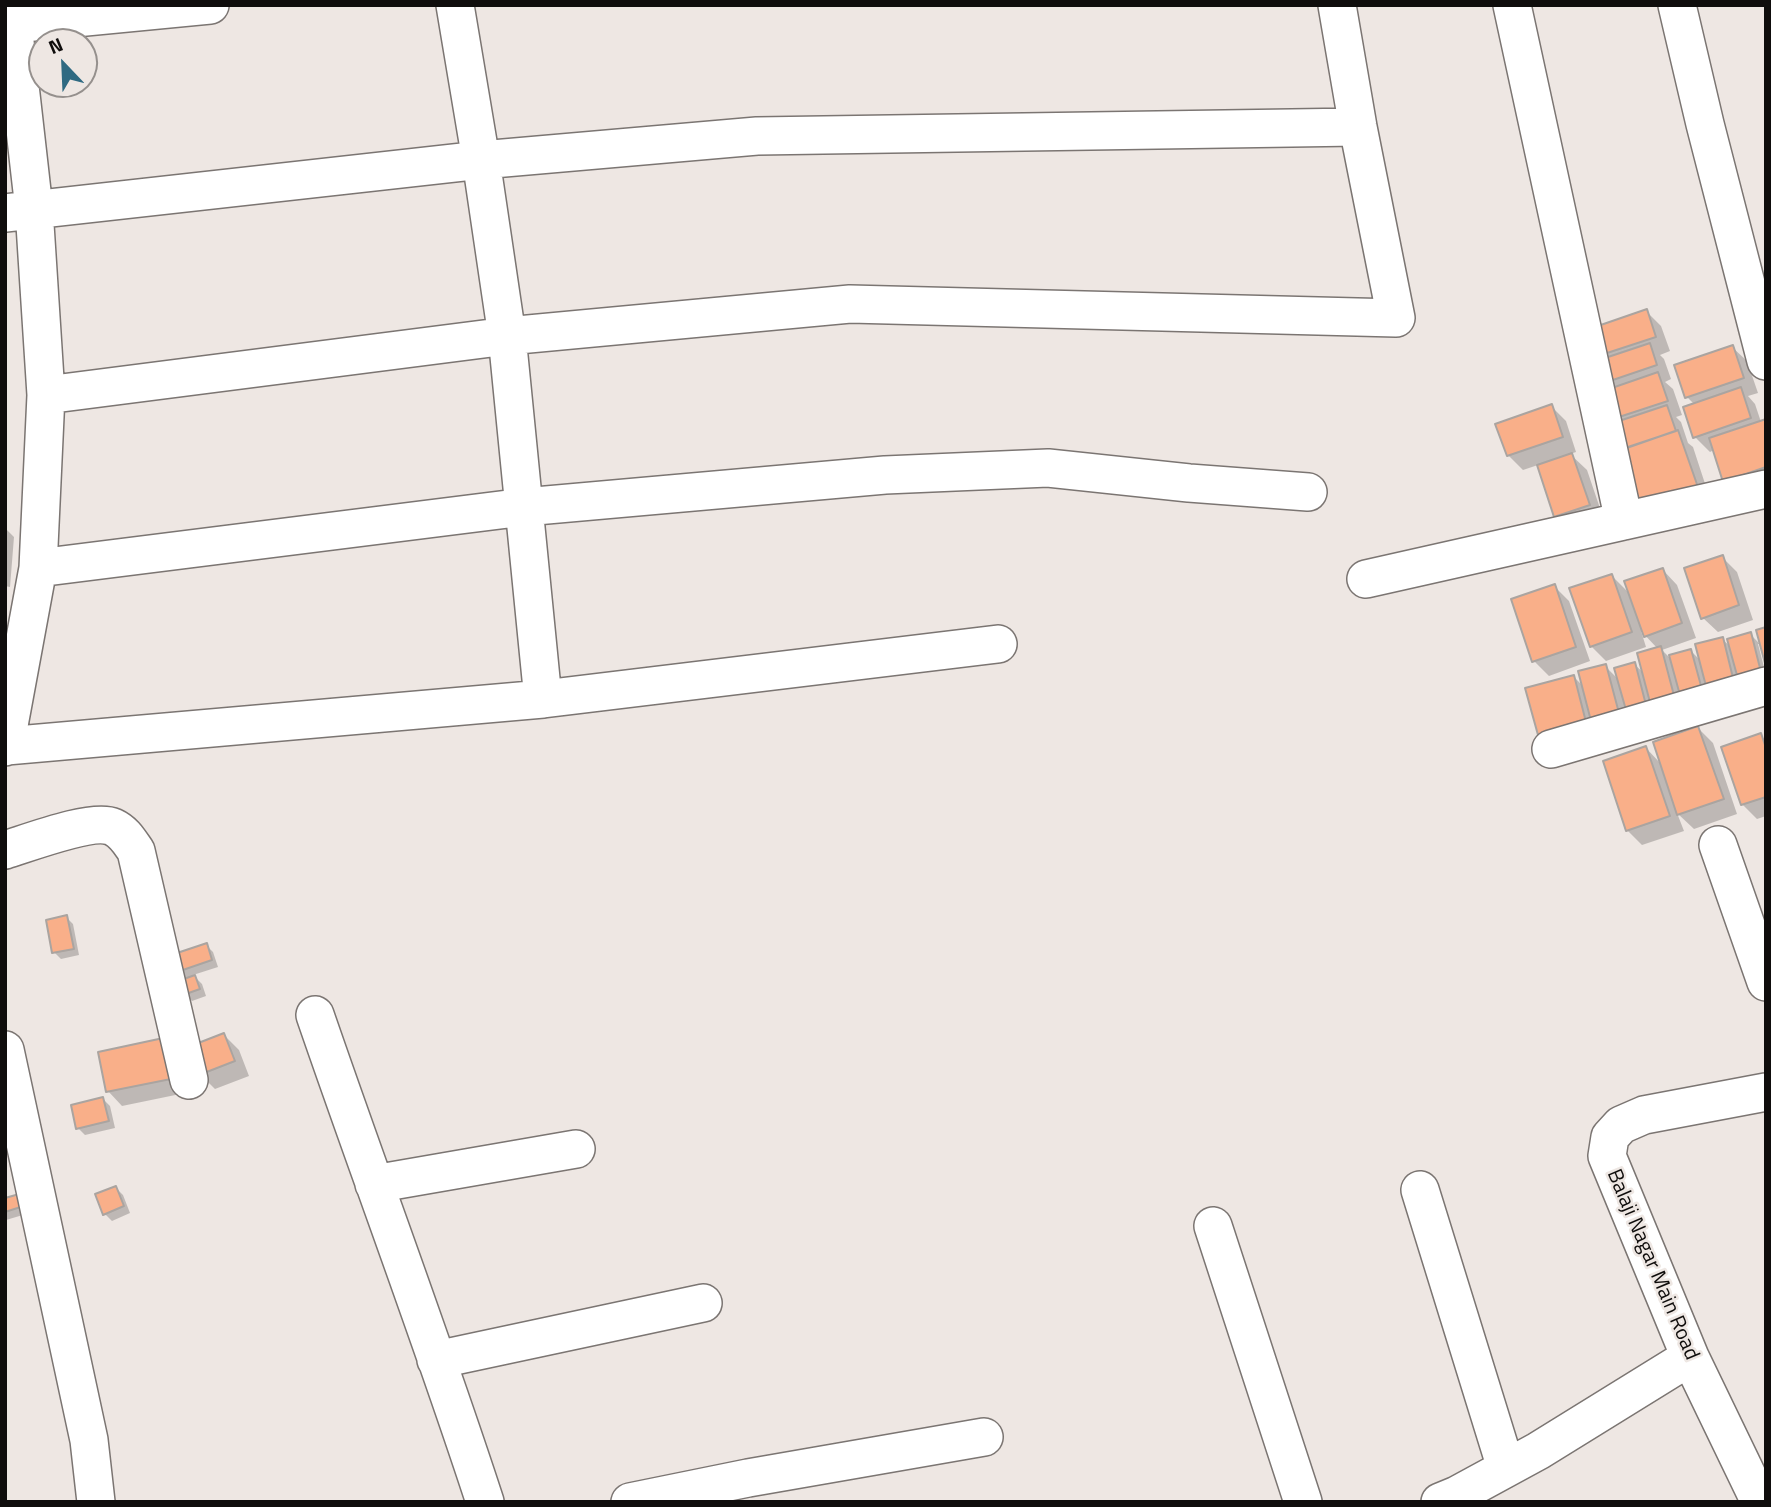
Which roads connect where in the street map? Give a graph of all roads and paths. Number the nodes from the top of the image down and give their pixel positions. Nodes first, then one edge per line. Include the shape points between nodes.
1 (210, 5) edge
2 (455, 5) edge
3 (1337, 5) edge
4 (1512, 5) edge
5 (1677, 5) edge
6 (9, 24) edge
7 (1357, 127) junction
8 (481, 160) junction
9 (20, 211) edge
10 (507, 336) junction
11 (1766, 361) edge
12 (46, 395) junction
13 (1766, 489) edge
14 (1308, 492) dead end
15 (524, 508) junction
16 (1623, 521) junction
17 (38, 568) junction
18 (1366, 579) dead end
19 (999, 644) dead end
20 (1766, 686) edge
21 (543, 699) junction
22 (6, 747) edge
23 (1551, 749) dead end
24 (1718, 845) dead end
25 (5, 850) edge
26 (1766, 982) edge
27 (315, 1015) dead end
28 (5, 1050) edge
29 (189, 1080) dead end
30 (1766, 1092) edge
31 (576, 1149) dead end
32 (374, 1184) junction
33 (1420, 1190) dead end
34 (1213, 1226) dead end
35 (703, 1303) dead end
36 (1690, 1357) junction
37 (436, 1360) junction
38 (984, 1437) dead end
39 (1506, 1468) junction
40 (96, 1502) edge
41 (485, 1502) edge
42 (630, 1502) edge
43 (1303, 1502) edge
44 (1440, 1502) edge
45 (1760, 1502) edge

1 - 6 street
2 - 8 street
3 - 7 street
4 - 16 street
5 - 11 street
6 - 9 street
7 - 8 street via 757,136
7 - 10 street via 1396,318 850,304
8 - 9 street
8 - 10 street
9 - 12 street
10 - 12 street
10 - 15 street
12 - 17 street
13 - 16 street
14 - 15 street via 1048,468 885,475
15 - 17 street
15 - 21 street
16 - 18 street
17 - 22 street
19 - 21 street
20 - 23 street
21 - 22 street
24 - 26 street
25 - 29 street via 90,825 111,826 125,835 136,851
27 - 32 street
28 - 40 street via 89,1440
30 - 36 street, Balaji Nagar Main Road via 1644,1115 1621,1125 1610,1136 1607,1157
31 - 32 street
32 - 37 street
33 - 39 street
34 - 43 street
35 - 37 street
36 - 39 street
36 - 45 street, Balaji Nagar Main Road
37 - 41 street
38 - 42 street
39 - 44 street

